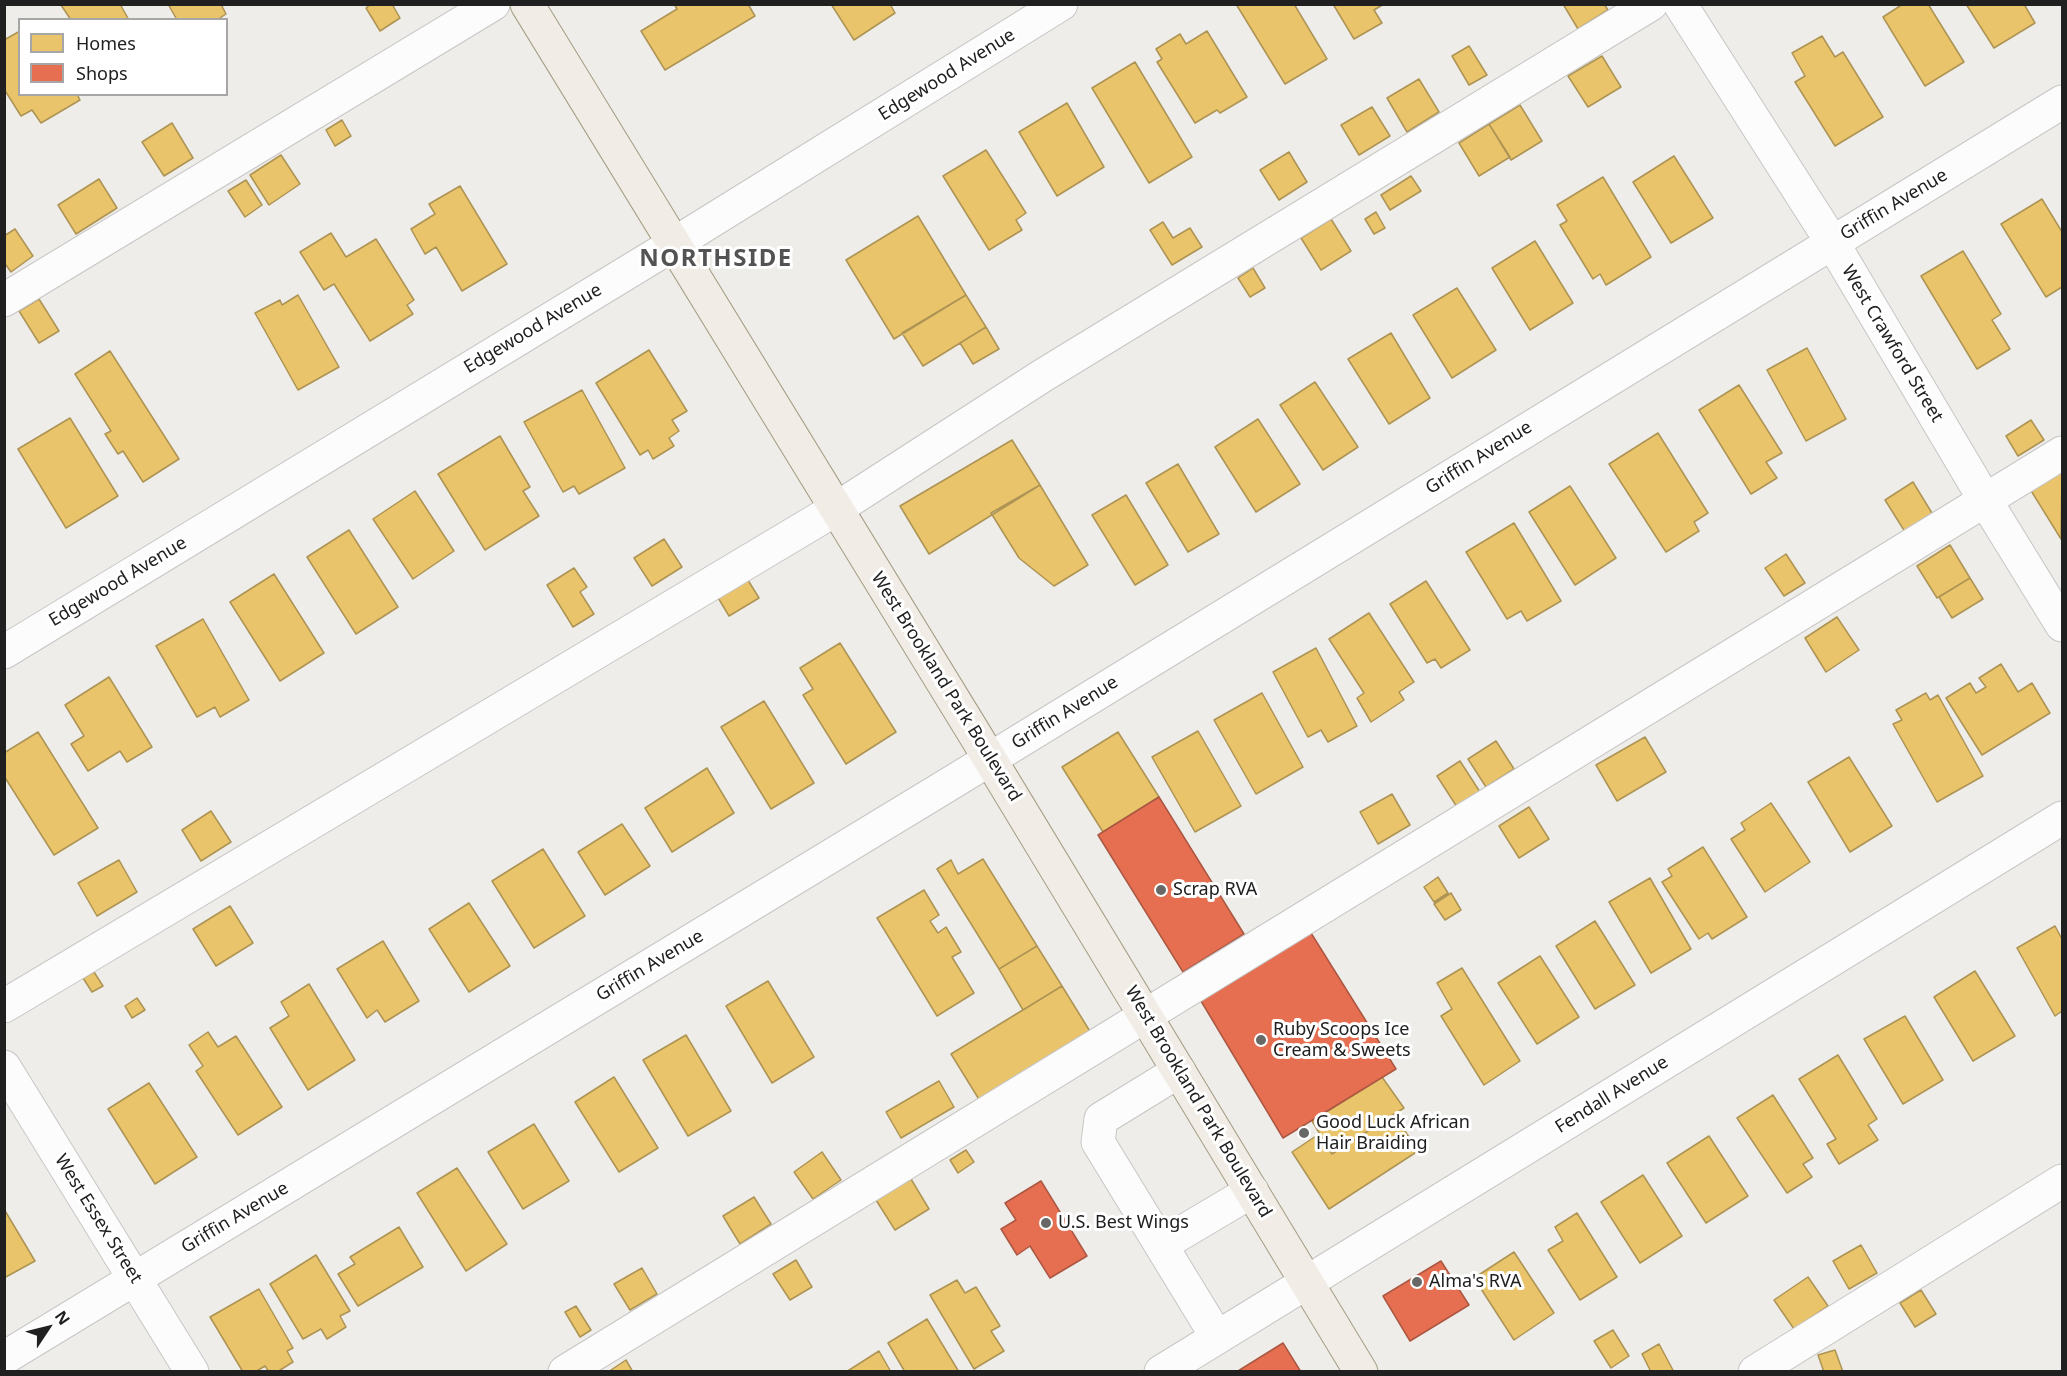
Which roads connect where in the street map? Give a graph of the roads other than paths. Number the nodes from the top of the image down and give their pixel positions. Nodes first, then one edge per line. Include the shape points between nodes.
1 (494, 4) edge
2 (527, 4) edge
3 (1061, 4) edge
4 (1651, 4) edge
5 (1680, 4) edge
6 (2062, 102) edge
7 (1832, 242) junction
8 (674, 244) junction
9 (4, 300) edge
10 (2062, 453) edge
11 (1985, 500) junction
12 (836, 509) junction
13 (2062, 625) edge
14 (4, 652) edge
15 (990, 759) junction
16 (2062, 818) edge
17 (4, 1006) edge
18 (1146, 1015) junction
19 (4, 1067) edge
20 (1179, 1071) junction
21 (2062, 1181) edge
22 (1252, 1191) junction
23 (1161, 1245) junction
24 (135, 1279) junction
25 (1307, 1281) junction
26 (1217, 1337) junction
27 (4, 1358) edge
28 (192, 1371) edge
29 (565, 1371) edge
30 (1161, 1371) edge
31 (1361, 1371) edge
32 (1755, 1371) edge

1 - 9 street
2 - 8 main road, West Brookland Park Boulevard
3 - 8 street, Edgewood Avenue
4 - 12 street via 1042,375
5 - 7 street, West Crawford Street
6 - 7 street, Griffin Avenue
7 - 11 street, West Crawford Street
7 - 15 street, Griffin Avenue
8 - 12 main road, West Brookland Park Boulevard
8 - 14 street, Edgewood Avenue
10 - 11 street
11 - 13 street, West Crawford Street
11 - 18 street
12 - 15 main road, West Brookland Park Boulevard
12 - 17 street
15 - 18 main road, West Brookland Park Boulevard
15 - 24 street, Griffin Avenue
16 - 25 street, Fendall Avenue
18 - 20 main road, West Brookland Park Boulevard
18 - 29 street
19 - 24 street, West Essex Street
20 - 22 main road, West Brookland Park Boulevard
20 - 23 street via 1101,1119 1098,1142
21 - 32 street
22 - 23 street
22 - 25 main road, West Brookland Park Boulevard
23 - 26 street
24 - 27 street, Griffin Avenue
24 - 28 street, West Essex Street
25 - 26 street, Fendall Avenue
25 - 31 main road, West Brookland Park Boulevard
26 - 30 street, Fendall Avenue

